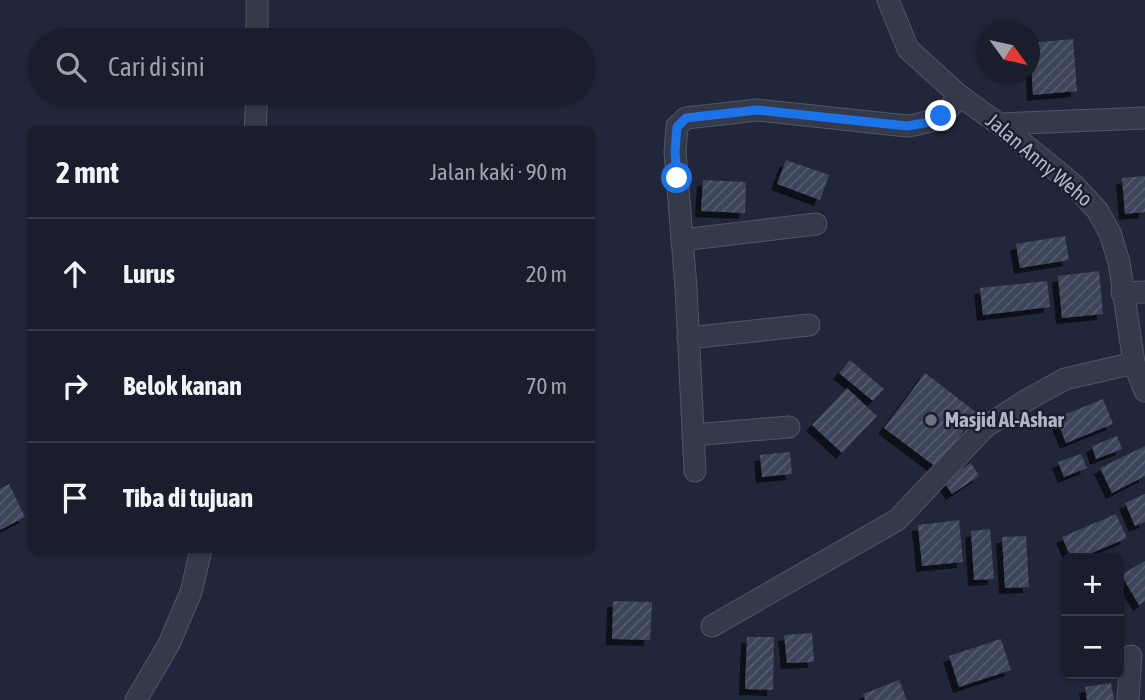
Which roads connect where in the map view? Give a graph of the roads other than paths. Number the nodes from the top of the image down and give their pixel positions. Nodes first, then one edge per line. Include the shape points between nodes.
1 (257, 0) edge
2 (888, 0) edge
3 (257, 28) edge
4 (960, 96) junction
5 (256, 105) edge
6 (1145, 118) edge
7 (999, 124) junction
8 (255, 126) edge
9 (816, 224) dead end
10 (682, 240) junction
11 (1145, 292) edge
12 (1122, 293) junction
13 (809, 325) dead end
14 (688, 338) junction
15 (1134, 363) junction
16 (1145, 391) edge
17 (789, 427) dead end
18 (693, 435) junction
19 (695, 471) dead end
20 (200, 553) edge
21 (712, 626) dead end
22 (1132, 656) dead end
23 (136, 700) edge
24 (1128, 700) edge

1 - 3 street
2 - 4 street, Jalan Anny Weho via 908,49
4 - 7 street, Jalan Anny Weho
4 - 10 street via 931,122 907,126 757,110 686,118 677,127 675,152
5 - 8 street
6 - 7 street
7 - 12 street, Jalan Anny Weho via 1074,185 1097,210 1119,262
9 - 10 street
10 - 14 street
11 - 12 street
12 - 15 street, Jalan Anny Weho
13 - 14 street
14 - 18 street
15 - 16 street, Jalan Anny Weho
15 - 21 street via 1065,379 1027,400 985,428 897,520
17 - 18 street
18 - 19 street
20 - 23 street via 191,592 173,634
22 - 24 street

